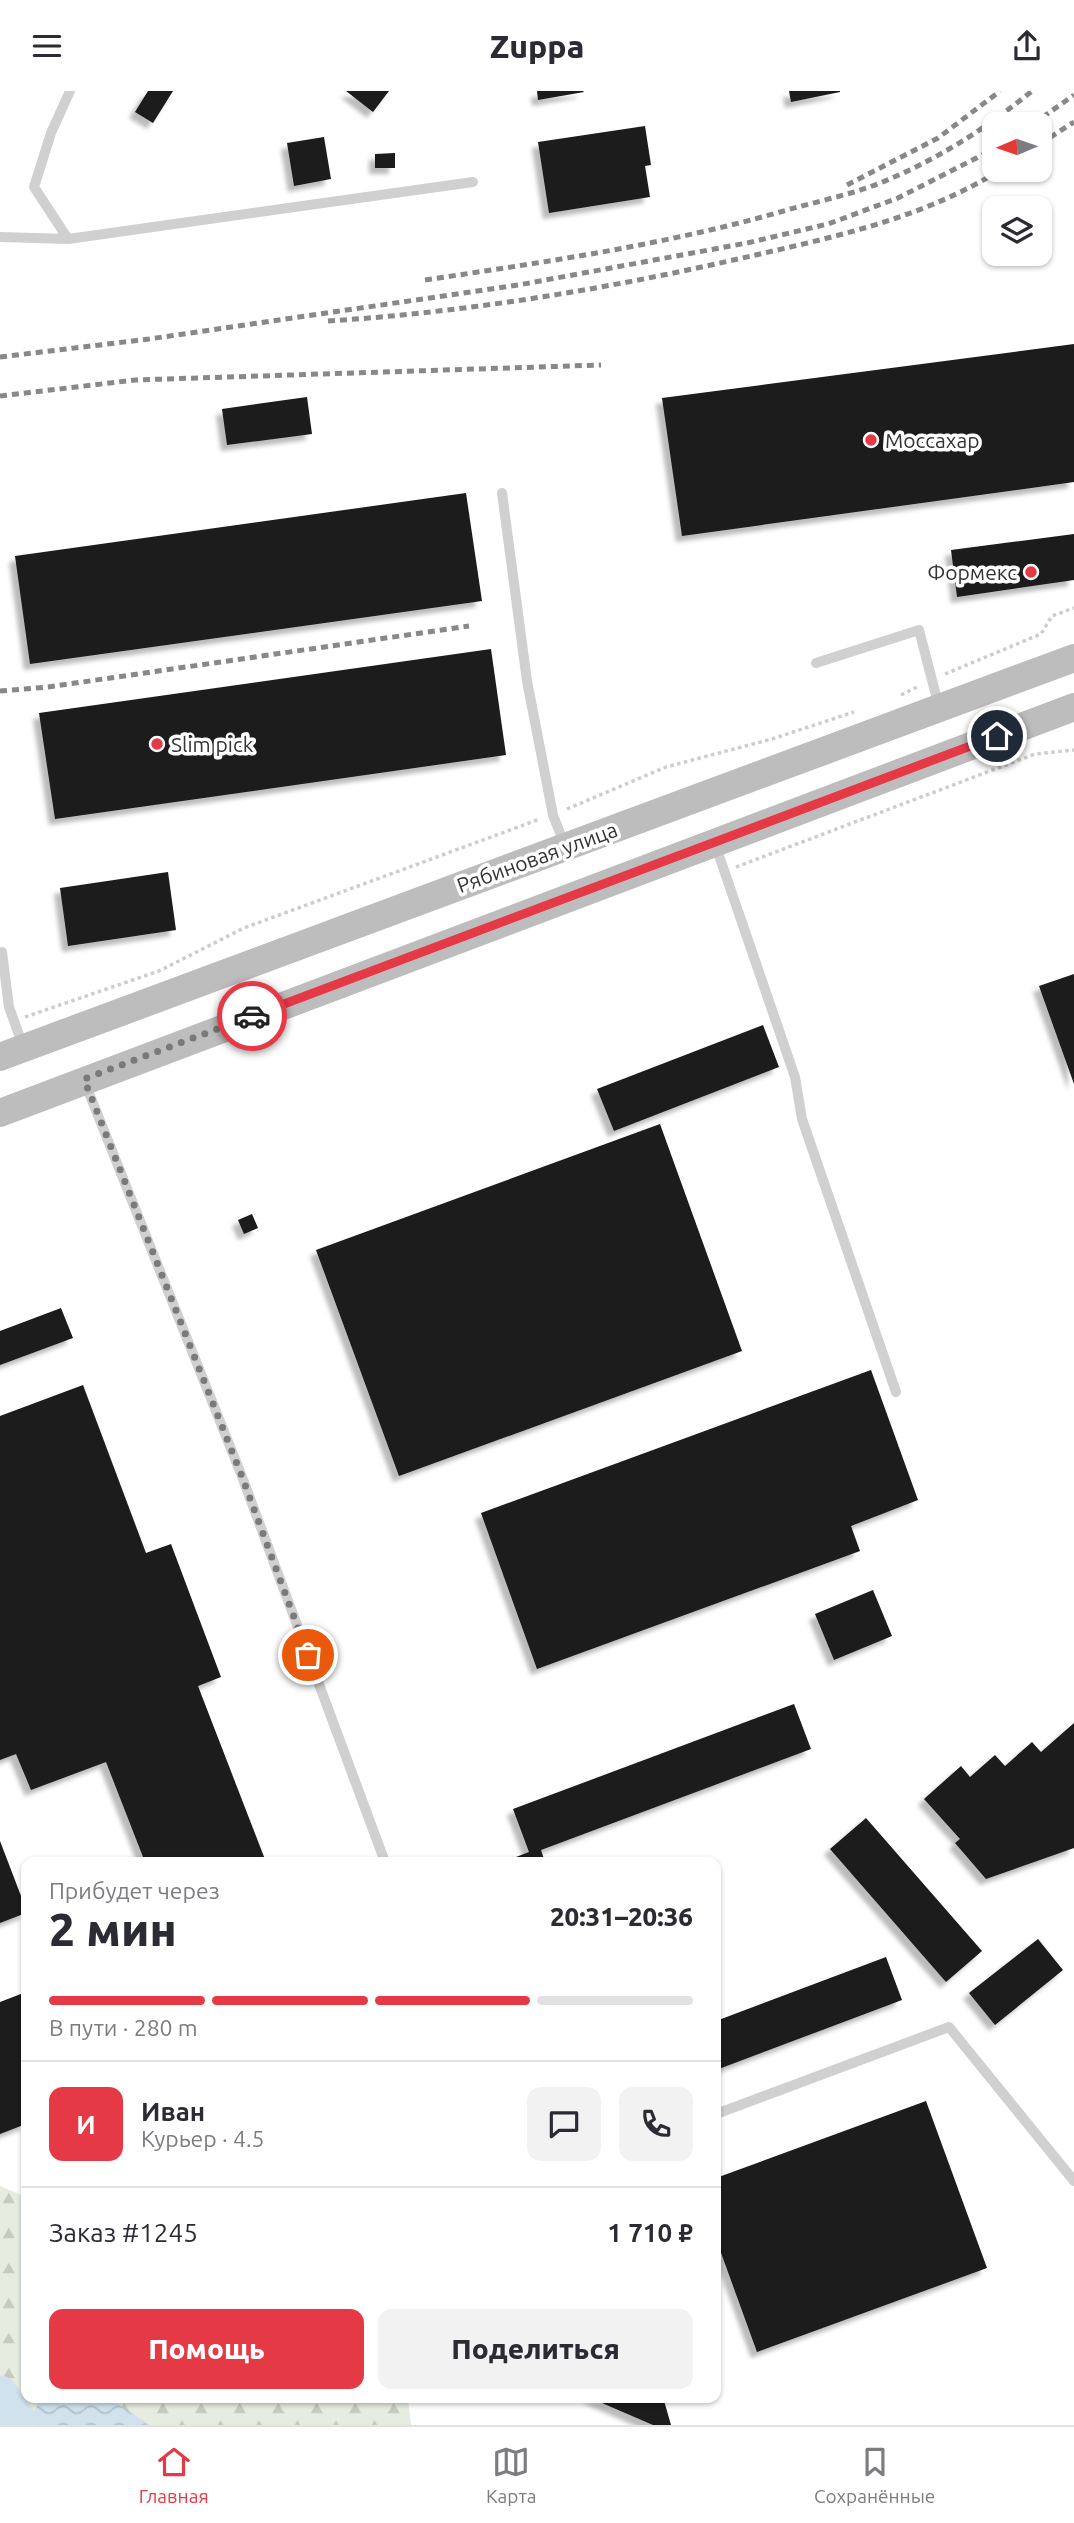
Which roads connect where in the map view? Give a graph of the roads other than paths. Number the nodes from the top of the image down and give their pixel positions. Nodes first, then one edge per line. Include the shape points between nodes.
1 (70, 91) edge
2 (473, 182) dead end
3 (0, 237) edge
4 (68, 239) junction
5 (502, 493) dead end
6 (1074, 658) edge
7 (816, 663) dead end
8 (939, 707) junction
9 (1074, 708) edge
10 (714, 842) junction
11 (565, 846) junction
12 (2, 952) dead end
13 (12, 1052) edge
14 (84, 1079) junction
15 (0, 1113) edge
16 (896, 1392) dead end
17 (382, 1857) edge
18 (721, 2112) edge
19 (1074, 2181) edge

1 - 4 lane via 34,187
2 - 4 lane
3 - 4 lane
5 - 11 lane via 527,681 553,815
6 - 8 main road, Рябиновая улица
7 - 8 lane via 919,630
8 - 11 main road, Рябиновая улица
9 - 10 main road
10 - 14 main road
10 - 16 lane
11 - 13 main road, Рябиновая улица
12 - 13 lane via 13,1021
14 - 15 main road
14 - 17 lane via 241,1474
18 - 19 lane via 949,2027

